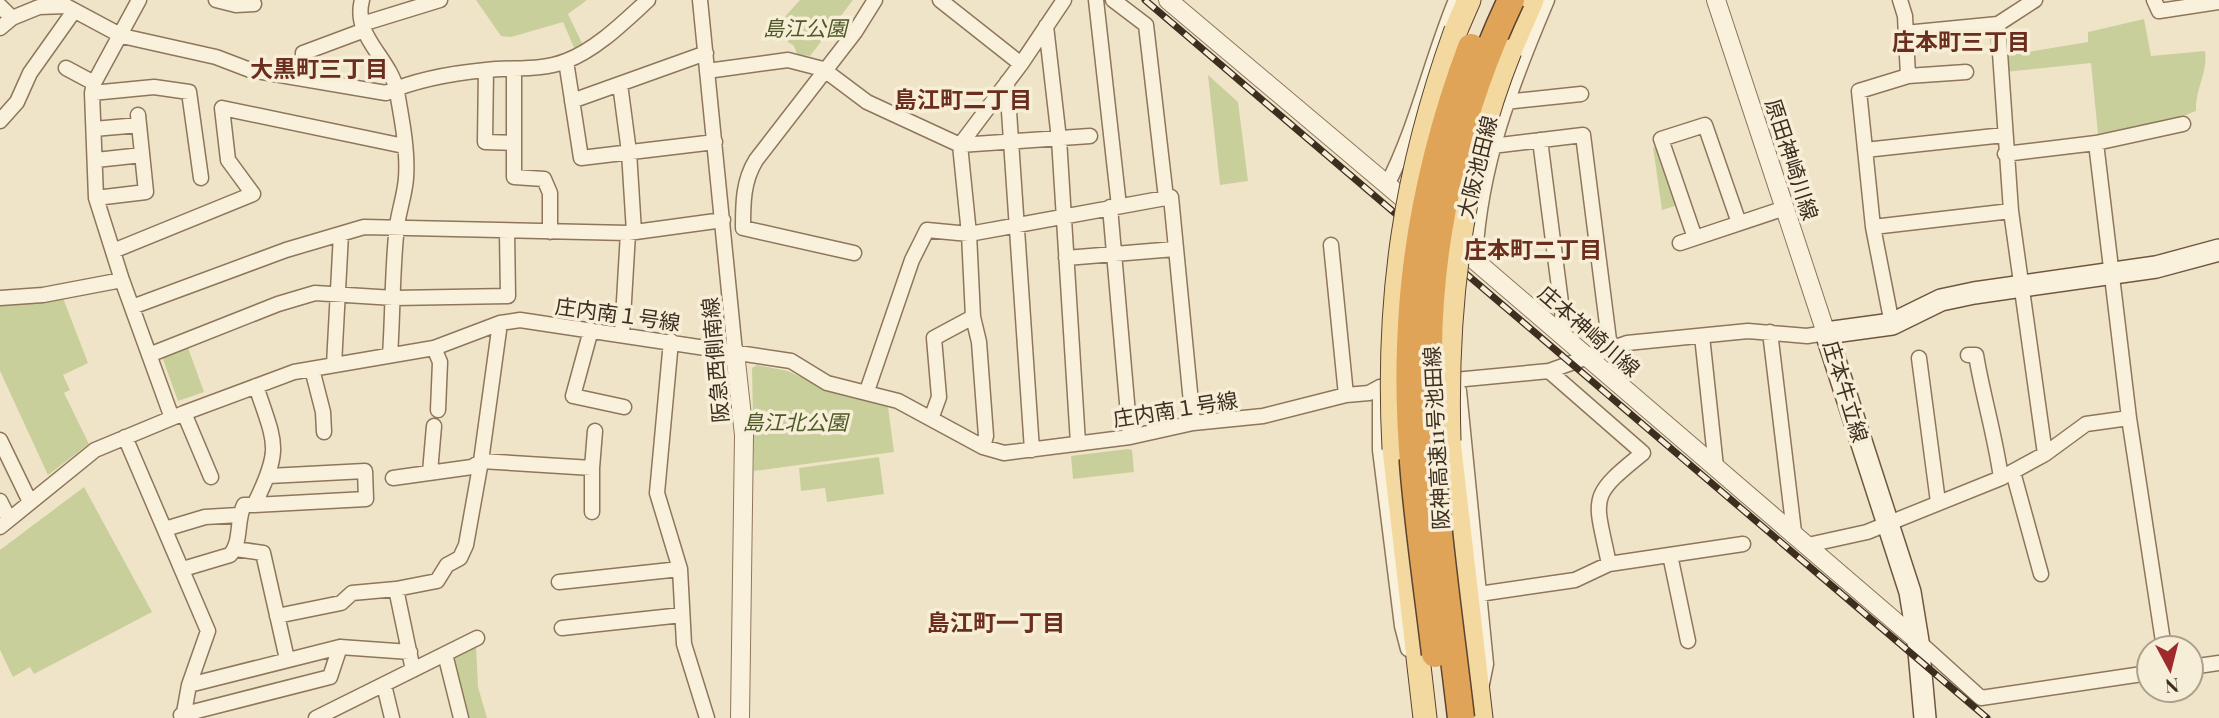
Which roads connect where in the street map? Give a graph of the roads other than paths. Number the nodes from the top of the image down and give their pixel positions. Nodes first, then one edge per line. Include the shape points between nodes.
1 (139, 0) edge
2 (216, 0) edge
3 (362, 0) edge
4 (440, 0) edge
5 (648, 0) edge
6 (700, 0) edge
7 (875, 0) edge
8 (940, 0) edge
9 (1064, 0) edge
10 (1096, 0) edge
11 (1114, 0) edge
12 (1168, 0) edge
13 (1455, 0) edge
14 (1469, 0) edge
15 (1490, 0) edge
16 (1511, 0) edge
17 (1532, 0) edge
18 (1548, 0) edge
19 (1716, 0) edge
20 (1900, 0) edge
21 (2035, 0) edge
22 (2154, 0) edge
23 (2219, 2) edge
24 (254, 4) dead end
25 (0, 6) edge
26 (74, 10) junction
27 (12, 18) junction
28 (1998, 24) junction
29 (1046, 26) junction
30 (362, 27) junction
31 (0, 28) edge
32 (1905, 33) junction
33 (121, 36) junction
34 (706, 52) junction
35 (566, 61) junction
36 (1021, 64) junction
37 (66, 68) dead end
38 (514, 69) junction
39 (823, 69) junction
40 (486, 70) junction
41 (707, 71) junction
42 (1966, 72) dead end
43 (1908, 76) junction
44 (301, 77) junction
45 (1007, 82) junction
46 (620, 84) junction
47 (93, 88) junction
48 (396, 88) junction
49 (1581, 94) dead end
50 (572, 101) junction
51 (1505, 102) junction
52 (0, 121) edge
53 (2183, 124) dead end
54 (94, 129) junction
55 (1090, 135) dead end
56 (2004, 135) junction
57 (1059, 139) junction
58 (1540, 140) junction
59 (715, 142) junction
60 (1013, 142) junction
61 (514, 143) junction
62 (2095, 143) junction
63 (960, 145) junction
64 (404, 146) junction
65 (1492, 146) junction
66 (1865, 150) junction
67 (629, 152) junction
68 (2005, 154) junction
69 (142, 155) junction
70 (96, 160) junction
71 (201, 178) dead end
72 (1387, 185) junction
73 (96, 198) junction
74 (1166, 198) junction
75 (1114, 206) junction
76 (1785, 208) junction
77 (2011, 211) junction
78 (1063, 216) junction
79 (723, 220) junction
80 (1739, 223) junction
81 (1018, 225) junction
82 (397, 226) junction
83 (1872, 228) junction
84 (507, 232) junction
85 (550, 232) junction
86 (631, 233) junction
87 (341, 234) junction
88 (969, 234) junction
89 (1695, 238) junction
90 (1680, 243) dead end
91 (1331, 245) dead end
92 (1175, 249) junction
93 (2219, 250) edge
94 (113, 251) junction
95 (854, 253) dead end
96 (1112, 254) junction
97 (1066, 258) junction
98 (1475, 261) junction
99 (2112, 273) junction
100 (122, 280) junction
101 (2020, 286) junction
102 (337, 296) junction
103 (0, 298) edge
104 (394, 298) junction
105 (1464, 298) dead end
106 (132, 307) junction
107 (973, 317) junction
108 (500, 323) junction
109 (1892, 324) junction
110 (591, 330) junction
111 (1770, 332) junction
112 (1826, 333) junction
113 (622, 334) junction
114 (1561, 335) junction
115 (1702, 336) junction
116 (671, 341) junction
117 (434, 348) junction
118 (1610, 348) junction
119 (735, 352) junction
120 (149, 355) junction
121 (390, 355) junction
122 (1968, 355) dead end
123 (1919, 358) dead end
124 (1588, 359) junction
125 (334, 365) junction
126 (312, 369) junction
127 (1549, 371) junction
128 (1459, 380) junction
129 (256, 386) junction
130 (1380, 387) junction
131 (867, 391) junction
132 (1346, 395) junction
133 (624, 407) dead end
134 (438, 410) dead end
135 (178, 416) junction
136 (2129, 418) junction
137 (931, 419) junction
138 (1193, 423) junction
139 (434, 426) dead end
140 (595, 430) dead end
141 (324, 432) dead end
142 (125, 437) junction
143 (1130, 437) junction
144 (0, 440) edge
145 (1078, 443) junction
146 (983, 447) junction
147 (1032, 450) junction
148 (2045, 454) junction
149 (481, 461) junction
150 (1716, 467) junction
151 (592, 468) junction
152 (430, 472) junction
153 (2007, 475) junction
154 (269, 476) junction
155 (211, 477) dead end
156 (393, 478) dead end
157 (0, 501) edge
158 (30, 502) junction
159 (1938, 502) junction
160 (254, 505) junction
161 (592, 512) dead end
162 (239, 514) junction
163 (1890, 522) junction
164 (5, 523) edge
165 (165, 529) junction
166 (1794, 532) junction
167 (1743, 544) dead end
168 (1808, 545) junction
169 (236, 549) junction
170 (1671, 555) junction
171 (1609, 564) junction
172 (183, 569) junction
173 (680, 569) junction
174 (2041, 574) dead end
175 (559, 582) dead end
176 (397, 589) junction
177 (1479, 594) junction
178 (682, 615) junction
179 (277, 616) junction
180 (562, 628) dead end
181 (2162, 634) edge
182 (477, 638) dead end
183 (1688, 641) dead end
184 (1918, 641) junction
185 (340, 647) junction
186 (410, 652) junction
187 (445, 654) junction
188 (287, 659) junction
189 (413, 670) junction
190 (2135, 675) edge
191 (189, 685) junction
192 (384, 685) junction
193 (1474, 713) edge
194 (1431, 716) edge
195 (182, 717) edge
196 (322, 717) edge
197 (392, 718) edge
198 (461, 718) edge
199 (707, 718) edge
200 (740, 718) edge
201 (1925, 718) edge

1 - 33 street
2 - 24 street
3 - 30 street
4 - 30 street
5 - 35 street
6 - 34 street, 阪急西側南線
7 - 39 street
8 - 36 street
9 - 29 street
10 - 75 street
11 - 74 street via 1146,25
12 - 72 street, 庄本神崎川線
13 - 72 street
14 - 194 main road, bridge via 1424,124 1400,246 1391,358 1394,449
15 - 194 highway, 阪神高速11号池田線, bridge via 1454,93 1433,169 1412,309 1409,390
16 - 193 highway, 阪神高速11号池田線, bridge via 1486,56 1460,140 1441,225 1431,307 1433,467
17 - 193 main road, 大阪池田線, bridge via 1475,159 1459,237 1450,326 1449,441
18 - 51 street
19 - 76 street, 原田神崎川線
20 - 32 street
21 - 28 street
22 - 23 street via 2160,11
25 - 27 street
26 - 27 street via 66,6 39,8
26 - 33 street
26 - 52 street via 30,73 17,102
27 - 31 street
28 - 32 street
28 - 56 street
29 - 36 street
29 - 57 street
30 - 44 street via 303,53
30 - 48 street
32 - 43 street
33 - 44 street via 216,57 250,71
33 - 47 street
34 - 41 street, 阪急西側南線
34 - 46 street
35 - 38 street
35 - 50 street
36 - 45 street
37 - 47 street
38 - 40 street
38 - 61 street
39 - 41 street via 788,60
39 - 63 street via 867,102
39 - 95 street via 747,174 743,228
40 - 48 street
40 - 61 street via 485,142
41 - 59 street, 阪急西側南線
42 - 43 street
43 - 66 street via 1859,91
44 - 48 street via 386,93
45 - 60 street
45 - 63 street
46 - 50 street
46 - 67 street
47 - 54 street
47 - 71 street via 154,87 190,92
48 - 64 street
49 - 51 street
50 - 67 street via 581,158
51 - 65 street
53 - 62 street
54 - 69 street via 138,120
54 - 70 street
55 - 57 street
56 - 66 street
56 - 68 street
57 - 60 street
57 - 78 street
58 - 65 street
58 - 114 street via 1564,326
58 - 118 street via 1583,135
59 - 67 street
59 - 79 street, 阪急西側南線
60 - 63 street
60 - 81 street
61 - 85 street via 514,177 544,179 550,193
62 - 68 street
62 - 99 street
63 - 88 street
64 - 82 street via 406,178
64 - 94 street via 222,108 228,160 253,194
65 - 98 street
66 - 83 street
67 - 86 street
68 - 77 street
69 - 70 street
69 - 73 street via 146,192
70 - 73 street
72 - 98 street, 庄本神崎川線
73 - 94 street
74 - 75 street
74 - 92 street via 1171,197
75 - 78 street
75 - 96 street
76 - 80 street
76 - 112 street, 原田神崎川線
77 - 83 street
77 - 101 street
78 - 81 street
78 - 97 street
79 - 86 street
79 - 119 street, 阪急西側南線
80 - 89 street
80 - 89 street via 1705,125 1661,139
81 - 88 street
81 - 147 street
82 - 84 street
82 - 87 street via 364,227
82 - 104 street
83 - 109 street
84 - 85 street
84 - 104 street via 508,296
85 - 86 street
86 - 113 street
87 - 102 street
87 - 106 street
88 - 107 street
88 - 131 street via 927,230 912,260
89 - 90 street
91 - 132 street
92 - 96 street
92 - 138 street
93 - 99 main road, 庄本牛立線
94 - 100 street
96 - 97 street
96 - 143 street
97 - 145 street
98 - 114 street, 庄本神崎川線
99 - 101 main road, 庄本牛立線
99 - 136 street
100 - 103 street
100 - 106 street
101 - 109 main road, 庄本牛立線 via 1941,300
101 - 148 street
102 - 104 street
102 - 120 street via 315,293 278,304
102 - 125 street
104 - 121 street
105 - 128 street
106 - 120 street
107 - 137 street via 934,338 939,397
107 - 146 street via 979,342
108 - 110 street, 庄内南１号線 via 520,320
108 - 117 street, 庄内南１号線
108 - 149 street
109 - 112 main road, 庄本牛立線
110 - 113 street, 庄内南１号線
110 - 133 street via 573,396
111 - 112 street, 庄内南１号線
111 - 115 street, 庄内南１号線
111 - 166 street
112 - 163 main road, 庄本牛立線
113 - 116 street, 庄内南１号線
114 - 124 street, 庄本神崎川線
115 - 118 street, 庄内南１号線
115 - 150 street
116 - 119 street, 庄内南１号線
116 - 173 street via 657,492
117 - 121 street, 庄内南１号線
117 - 134 street via 440,362
118 - 124 street, 庄内南１号線
119 - 131 street, 庄内南１号線 via 791,361 827,383
119 - 200 street, 阪急西側南線 via 744,435
120 - 135 street
121 - 125 street, 庄内南１号線
122 - 153 street via 1976,355 1983,397
123 - 159 street
124 - 127 street, 庄内南１号線
124 - 150 street, 庄本神崎川線
125 - 126 street, 庄内南１号線
126 - 129 street, 庄内南１号線
126 - 141 street
127 - 128 street, 庄内南１号線
127 - 171 street via 1643,453 1604,485 1597,504
128 - 130 street, 庄内南１号線
128 - 177 street
129 - 135 street, 庄内南１号線
129 - 154 street via 274,441
130 - 132 street, 庄内南１号線
130 - 194 street via 1380,450 1402,626
131 - 137 street, 庄内南１号線
132 - 138 street, 庄内南１号線 via 1263,416
135 - 142 street, 庄内南１号線
135 - 155 street
136 - 148 street via 2086,424
136 - 181 street
137 - 146 street, 庄内南１号線
138 - 143 street, 庄内南１号線
139 - 152 street
140 - 151 street
142 - 158 street, 庄内南１号線 via 95,450
142 - 165 street
143 - 145 street, 庄内南１号線
144 - 158 street
145 - 147 street, 庄内南１号線
146 - 147 street, 庄内南１号線 via 1004,453
148 - 153 street
149 - 151 street
149 - 152 street via 472,467
149 - 176 street via 460,558 447,565 437,581
150 - 166 street, 庄本神崎川線
151 - 161 street
152 - 156 street
153 - 159 street
153 - 174 street
154 - 160 street
154 - 160 street via 365,471 366,499
157 - 164 street
158 - 164 street, 庄内南１号線
159 - 163 street
160 - 162 street via 244,505
162 - 165 street via 205,517
162 - 169 street
163 - 168 street
163 - 184 main road, 庄本牛立線
165 - 172 street
166 - 168 street, 庄本神崎川線
167 - 170 street
168 - 184 street, 庄本神崎川線
169 - 172 street
169 - 179 street via 263,553
170 - 171 street
170 - 183 street
171 - 177 street via 1575,580
172 - 191 street via 208,631
173 - 175 street
173 - 178 street
176 - 179 street via 352,593 341,603
176 - 186 street
177 - 193 street via 1486,664
178 - 180 street
178 - 199 street via 684,644
179 - 188 street
182 - 187 street
184 - 190 street via 1980,698
184 - 201 main road, 庄本牛立線
185 - 186 street
185 - 188 street
185 - 195 street via 330,677
186 - 189 street
187 - 189 street
187 - 198 street
188 - 191 street
189 - 192 street
191 - 195 street
192 - 196 street
192 - 197 street

